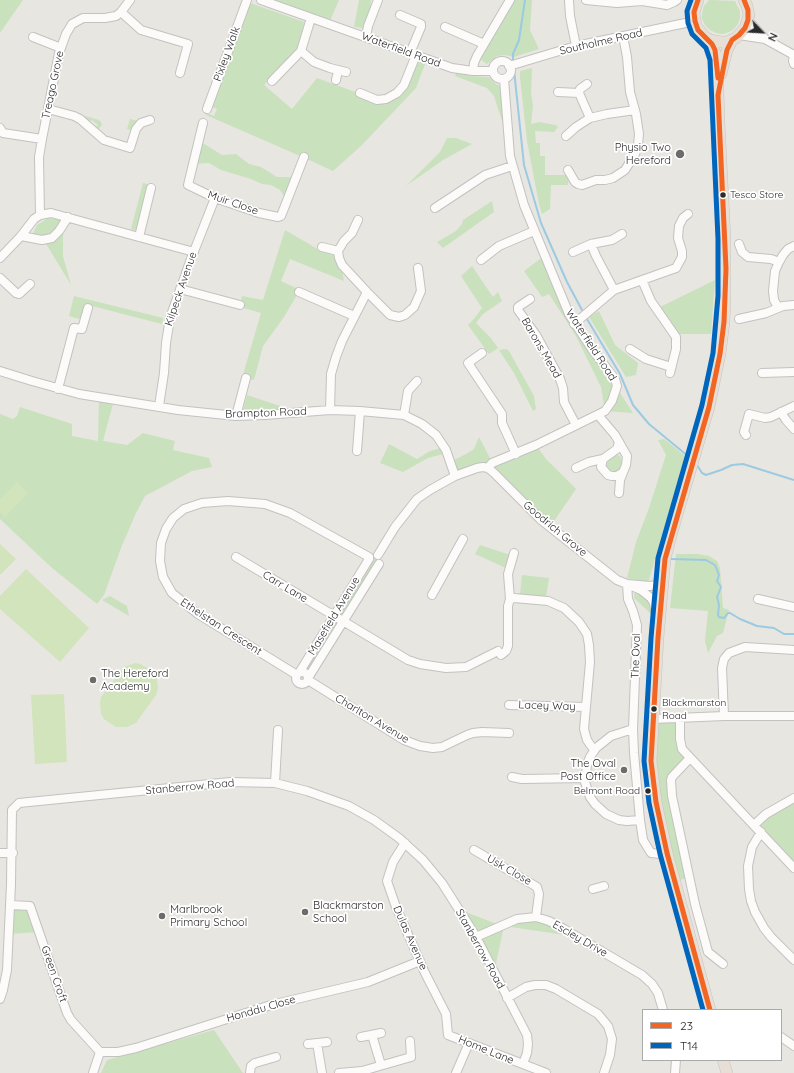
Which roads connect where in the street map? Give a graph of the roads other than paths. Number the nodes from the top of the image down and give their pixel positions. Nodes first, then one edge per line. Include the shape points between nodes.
1 (130, 0) edge
2 (247, 0) edge
3 (261, 0) edge
4 (378, 0) edge
5 (510, 0) edge
6 (569, 0) edge
7 (574, 0) edge
8 (586, 0) edge
9 (677, 0) edge
10 (698, 0) edge
11 (746, 0) edge
12 (629, 1) edge
13 (121, 12) junction
14 (400, 15) dead end
15 (311, 18) junction
16 (748, 20) junction
17 (695, 21) junction
18 (445, 27) dead end
19 (623, 36) junction
20 (33, 37) dead end
21 (366, 37) junction
22 (705, 37) junction
23 (736, 37) junction
24 (765, 39) junction
25 (484, 44) junction
26 (576, 46) junction
27 (61, 48) junction
28 (301, 51) junction
29 (413, 54) junction
30 (794, 55) edge
31 (794, 64) edge
32 (509, 66) junction
33 (473, 71) junction
34 (493, 71) junction
35 (180, 73) dead end
36 (504, 79) junction
37 (336, 80) dead end
38 (272, 81) dead end
39 (587, 84) dead end
40 (558, 92) dead end
41 (360, 93) dead end
42 (579, 93) junction
43 (718, 95) junction
44 (207, 108) dead end
45 (48, 109) junction
46 (635, 110) junction
47 (590, 118) junction
48 (150, 120) dead end
49 (203, 123) dead end
50 (1, 132) edge
51 (566, 136) dead end
52 (42, 139) junction
53 (304, 157) dead end
54 (512, 166) junction
55 (568, 170) dead end
56 (151, 188) dead end
57 (215, 198) junction
58 (434, 208) dead end
59 (688, 214) dead end
60 (40, 215) junction
61 (68, 217) junction
62 (358, 220) dead end
63 (534, 231) junction
64 (622, 234) dead end
65 (21, 236) junction
66 (139, 236) junction
67 (591, 244) junction
68 (738, 244) dead end
69 (794, 246) edge
70 (322, 247) dead end
71 (338, 251) junction
72 (194, 252) junction
73 (573, 252) dead end
74 (0, 258) edge
75 (481, 260) dead end
76 (778, 262) junction
77 (418, 268) dead end
78 (0, 278) edge
79 (642, 280) junction
80 (30, 284) dead end
81 (180, 289) junction
82 (614, 290) junction
83 (299, 292) dead end
84 (367, 292) junction
85 (530, 299) dead end
86 (240, 305) dead end
87 (794, 305) edge
88 (778, 307) junction
89 (88, 308) dead end
90 (354, 316) junction
91 (739, 319) dead end
92 (574, 324) junction
93 (630, 349) dead end
94 (482, 353) dead end
95 (0, 371) edge
96 (794, 372) edge
97 (762, 373) dead end
98 (246, 378) dead end
99 (417, 381) dead end
100 (58, 389) junction
101 (159, 406) junction
102 (794, 406) edge
103 (330, 410) junction
104 (360, 411) junction
105 (781, 412) junction
106 (404, 415) junction
107 (598, 415) junction
108 (236, 416) junction
109 (576, 425) junction
110 (794, 429) edge
111 (746, 435) dead end
112 (619, 442) junction
113 (357, 451) dead end
114 (516, 454) junction
115 (602, 459) junction
116 (488, 468) junction
117 (576, 468) dead end
118 (623, 472) junction
119 (455, 476) junction
120 (619, 493) dead end
121 (463, 539) dead end
122 (514, 553) dead end
123 (236, 557) dead end
124 (372, 557) junction
125 (379, 564) joint
126 (627, 584) junction
127 (663, 584) junction
128 (432, 594) dead end
129 (510, 599) junction
130 (758, 599) dead end
131 (794, 607) edge
132 (334, 616) junction
133 (343, 622) junction
134 (658, 638) junction
135 (794, 650) edge
136 (298, 674) junction
137 (308, 679) junction
138 (509, 705) dead end
139 (586, 708) junction
140 (724, 716) junction
141 (794, 716) edge
142 (680, 718) junction
143 (653, 719) junction
144 (633, 729) junction
145 (278, 730) dead end
146 (509, 733) dead end
147 (594, 750) junction
148 (690, 758) junction
149 (512, 777) dead end
150 (585, 778) junction
151 (275, 783) junction
152 (794, 798) edge
153 (640, 820) junction
154 (754, 825) junction
155 (761, 832) junction
156 (405, 843) junction
157 (474, 850) dead end
158 (0, 853) edge
159 (13, 853) junction
160 (667, 853) junction
161 (793, 865) edge
162 (604, 886) dead end
163 (593, 888) dead end
164 (10, 905) junction
165 (536, 917) junction
166 (476, 937) junction
167 (794, 960) edge
168 (420, 961) junction
169 (723, 964) dead end
170 (507, 998) junction
171 (0, 999) edge
172 (663, 1009) edge
173 (710, 1009) edge
174 (381, 1033) dead end
175 (372, 1035) junction
176 (448, 1035) joint
177 (360, 1037) dead end
178 (782, 1038) edge
179 (410, 1041) dead end
180 (327, 1042) dead end
181 (317, 1043) junction
182 (469, 1043) junction
183 (308, 1044) dead end
184 (794, 1046) edge
185 (100, 1052) junction
186 (276, 1057) dead end
187 (676, 1061) edge
188 (723, 1061) edge
189 (523, 1064) junction
190 (381, 1065) junction
191 (93, 1073) edge
192 (250, 1073) edge
193 (322, 1073) edge
194 (339, 1073) edge
195 (456, 1073) edge
196 (546, 1073) edge
197 (604, 1073) edge
198 (675, 1073) edge
199 (727, 1073) edge

1 - 13 street
2 - 44 street, Pixley Walk
3 - 15 street
4 - 21 street
5 - 25 street
6 - 7 street
6 - 26 street
8 - 12 street
9 - 12 street via 667,5
10 - 17 highway via 694,12
11 - 16 highway
13 - 27 street, Treago Grove via 112,18 83,18 77,21 69,29
13 - 35 street via 141,30 188,44
14 - 29 street via 421,24
15 - 21 street, Waterfield Road
15 - 28 street
16 - 23 highway via 745,28
16 - 24 street
17 - 19 street, Southolme Road
17 - 22 highway via 698,30
18 - 25 street
19 - 26 street, Southolme Road
19 - 46 street via 630,92
20 - 27 street
21 - 29 street, Waterfield Road
22 - 23 highway via 726,42
22 - 43 highway via 715,50
23 - 24 street
23 - 43 highway via 724,63
24 - 30 street
25 - 33 street via 476,56
26 - 32 street, Southolme Road
27 - 45 street, Treago Grove
28 - 37 street via 314,62 342,71
28 - 38 street
29 - 33 street, Waterfield Road via 452,68
29 - 41 street via 404,85 397,92 386,99 377,100
30 - 31 street
32 - 34 street via 505,62 499,62 494,65
32 - 36 street via 510,74
33 - 34 street, Waterfield Road
34 - 36 street via 498,78
36 - 54 street, Waterfield Road
39 - 42 street
40 - 42 street
42 - 47 street
43 - 127 highway via 725,239 724,322 709,407 672,532 665,559
45 - 48 street via 74,116 100,138 130,148 136,129 141,123
45 - 52 street, Treago Grove
46 - 47 street
46 - 55 street via 638,145 632,161 625,170 613,178 582,185 575,182
47 - 51 street
49 - 57 street, Muir Close via 188,185
50 - 52 street
52 - 60 street, Treago Grove via 39,157
53 - 57 street, Muir Close via 281,216 259,213
54 - 58 street via 485,175
54 - 63 street, Waterfield Road
56 - 66 street
57 - 72 street, Kilpeck Avenue
59 - 79 street via 680,222 678,231 682,251 680,263 668,272
60 - 61 street via 51,213
60 - 65 street via 29,224
61 - 65 street via 52,238 42,240
61 - 66 street
62 - 71 street via 352,233
63 - 75 street via 499,246
63 - 92 street, Waterfield Road
64 - 67 street via 612,240
65 - 74 street
66 - 72 street
67 - 73 street
67 - 82 street
68 - 76 street via 748,257
69 - 76 street via 783,254
70 - 71 street
71 - 84 street via 342,265
72 - 81 street, Kilpeck Avenue
76 - 88 street via 773,291
77 - 84 street via 421,291 414,307 405,315 390,315
78 - 80 street via 19,294
79 - 82 street
79 - 93 street via 651,301 676,337 671,370
81 - 86 street
81 - 101 street, Kilpeck Avenue via 168,327
82 - 92 street
83 - 90 street
84 - 90 street
85 - 109 street, Barons Mead via 518,307 518,310 536,335 560,378 564,402
87 - 88 street
88 - 91 street via 766,313
89 - 100 street via 82,329 74,328
90 - 103 street via 331,374
92 - 107 street, Waterfield Road via 615,379 617,386 612,401 605,411
94 - 114 street via 468,363 502,414 502,424
95 - 100 street, Brampton Road
96 - 97 street
98 - 108 street
99 - 106 street via 408,392
100 - 101 street, Brampton Road
101 - 108 street, Brampton Road
102 - 105 street
103 - 104 street, Brampton Road
103 - 108 street, Brampton Road
104 - 106 street, Brampton Road
104 - 113 street
105 - 110 street
105 - 111 street via 765,418 749,414 744,432
106 - 119 street, Brampton Road via 436,435 446,450
107 - 109 street, Waterfield Road
107 - 112 street
109 - 114 street, Waterfield Road
112 - 115 street via 617,449
112 - 118 street via 627,456
114 - 116 street, Waterfield Road via 492,463
115 - 117 street
115 - 118 street via 601,468 608,475 617,476
116 - 119 street, Waterfield Road via 477,468
116 - 126 street, Goodrich Grove via 540,519 617,580
118 - 120 street
119 - 124 street, Waterfield Road via 417,499
121 - 128 street
122 - 129 street via 508,574
123 - 132 street, Carr Lane
124 - 125 street, Ethelstan Crescent via 369,562 372,565
124 - 132 street, Masefield Avenue
124 - 136 street, Ethelstan Crescent via 290,513 265,504 228,501 202,503 184,509 173,518 166,529 161,543 160,562 163,576 172,594 198,614
125 - 133 street, Masefield Avenue
126 - 127 street, Goodrich Grove
126 - 134 street, Goodrich Grove via 652,598
126 - 144 street, The Oval via 628,598 637,625
127 - 134 highway
129 - 133 street, Carr Lane via 506,650 466,667 446,668 408,660
129 - 139 street via 555,604 572,614 584,628 590,653
130 - 131 street
132 - 133 street, Carr Lane
132 - 136 street, Masefield Avenue
133 - 137 street, Masefield Avenue
134 - 143 highway
135 - 140 street via 745,647 729,653 722,668
136 - 137 street, Ethelstan Crescent via 305,673
137 - 146 street, Charlton Avenue via 404,740 420,746 442,746 467,735 482,732
138 - 139 street, Lacey Way
139 - 147 street via 585,734
140 - 141 street
140 - 142 street
142 - 143 street
142 - 148 street via 682,749
143 - 160 highway via 653,785
144 - 147 street via 611,736
144 - 153 street, The Oval
145 - 151 street
147 - 150 street via 587,765
148 - 154 street
148 - 169 street via 672,777 672,796 708,952
149 - 150 street via 522,780
150 - 153 street via 590,797 606,814 619,820
151 - 156 street, Stanberrow Road via 349,806 374,820
151 - 159 street, Stanberrow Road via 230,782 19,804 12,810
152 - 154 street via 766,814
153 - 160 street, The Oval via 644,840 651,853
154 - 155 street
155 - 161 street
155 - 167 street via 752,847 748,866 751,901 764,928
156 - 166 street, Stanberrow Road via 442,883
156 - 168 street, Dulas Avenue via 393,862 387,881
157 - 165 street, Usk Close via 538,887
158 - 159 street
159 - 164 street
160 - 173 highway
162 - 163 street
164 - 171 street via 7,970
164 - 185 street, Green Croft via 30,906 67,1013
165 - 166 street, Escley Drive via 517,919
165 - 172 street, Escley Drive via 564,929 642,975 658,993
166 - 170 street, Stanberrow Road
168 - 176 street, Dulas Avenue via 446,1014
168 - 185 street, Honddu Close via 368,982 271,1005 136,1048
170 - 189 street, Stanberrow Road via 527,1035 527,1053
170 - 197 street via 526,987 546,985 598,1014 608,1026 612,1039
174 - 175 street
175 - 177 street
175 - 190 street
176 - 182 street, Home Lane
178 - 184 street
179 - 190 street via 411,1057
180 - 181 street
181 - 183 street
181 - 193 street
182 - 189 street, Home Lane
182 - 195 street
185 - 191 street
186 - 192 street via 255,1063 251,1066
187 - 198 street
188 - 199 highway
189 - 196 street, Home Lane
190 - 194 street via 362,1071

